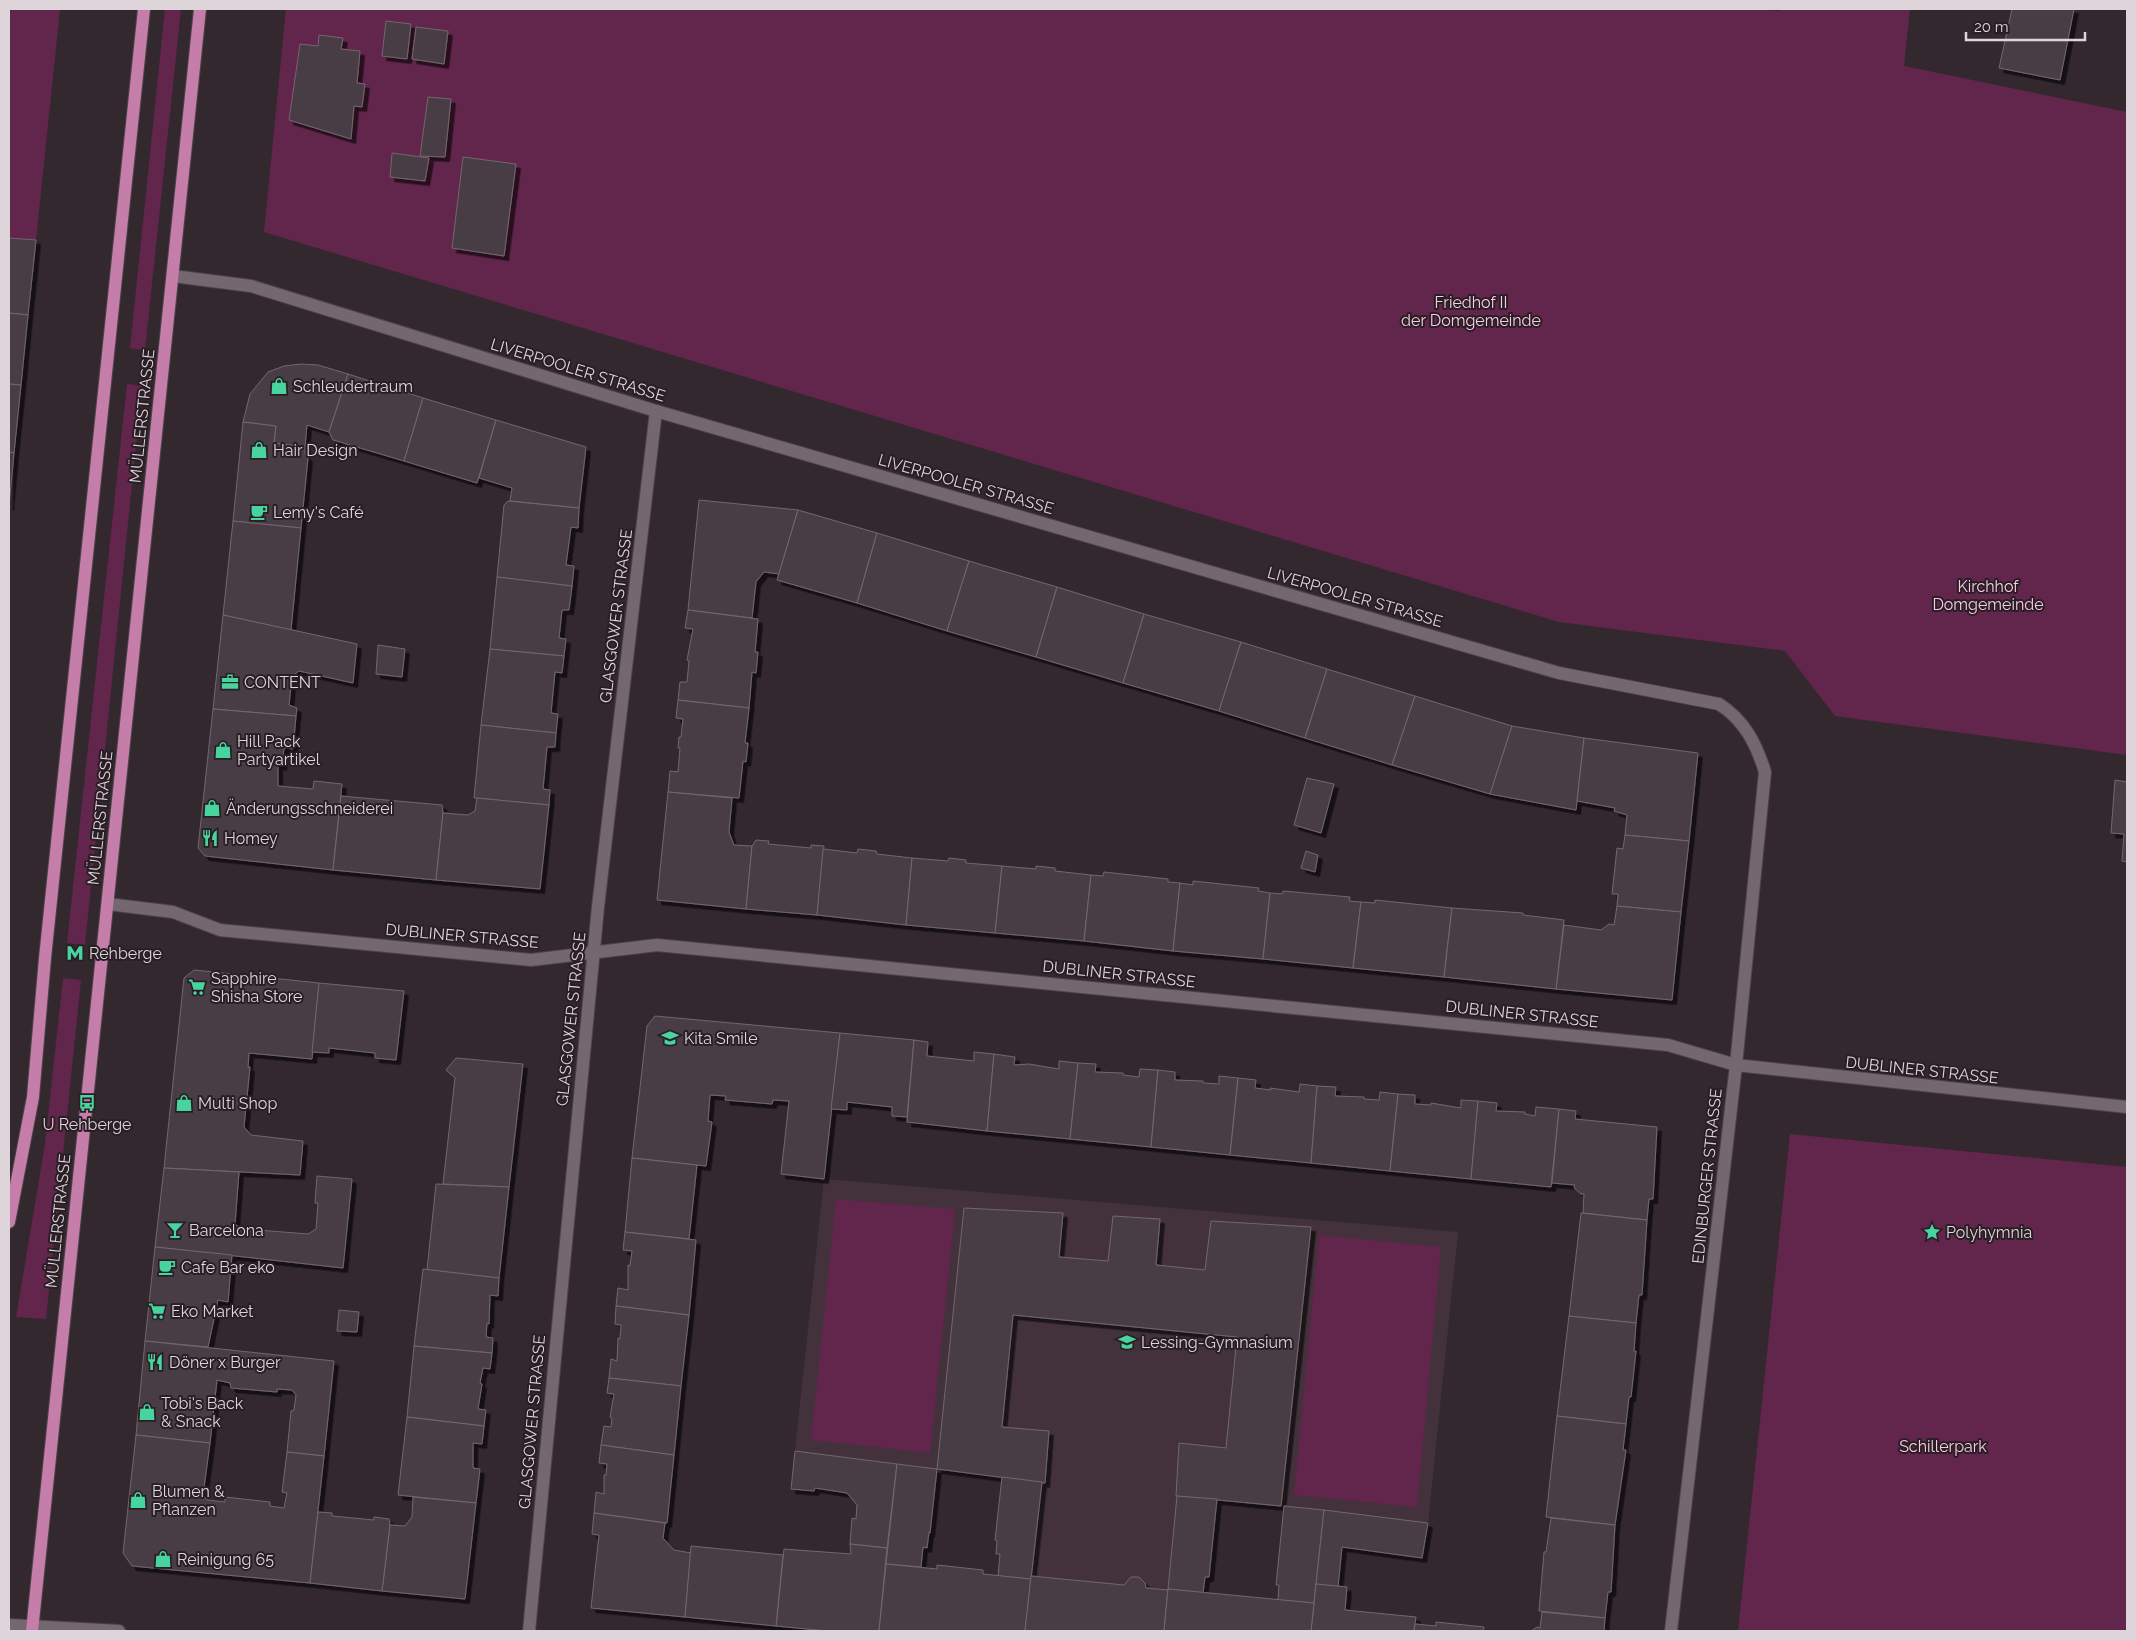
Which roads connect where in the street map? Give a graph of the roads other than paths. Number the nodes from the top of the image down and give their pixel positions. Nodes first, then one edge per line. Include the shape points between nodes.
1 (144, 9) edge
2 (200, 9) edge
3 (173, 276) junction
4 (656, 411) junction
5 (1745, 728) joint
6 (108, 904) junction
7 (594, 953) junction
8 (1736, 1065) junction
9 (2127, 1108) edge
10 (9, 1222) edge
11 (9, 1625) edge
12 (33, 1629) edge
13 (119, 1631) edge
14 (529, 1631) edge
15 (1671, 1631) edge

1 - 10 main road via 33,1097
2 - 3 main road, MÜLLERSTRASSE
3 - 4 street, LIVERPOOLER STRASSE via 251,286
3 - 6 main road, MÜLLERSTRASSE
4 - 5 street, LIVERPOOLER STRASSE via 1558,673 1719,704 1733,713
4 - 7 street, GLASGOWER STRASSE
5 - 8 street, EDINBURGER STRASSE via 1757,747 1765,772
6 - 7 street, DUBLINER STRASSE via 173,912 220,930 531,960
6 - 12 main road, MÜLLERSTRASSE
7 - 8 street, DUBLINER STRASSE via 657,945 1475,1025 1668,1044
7 - 14 street, GLASGOWER STRASSE
8 - 9 street, DUBLINER STRASSE
8 - 15 street, EDINBURGER STRASSE
11 - 12 street
12 - 13 street

